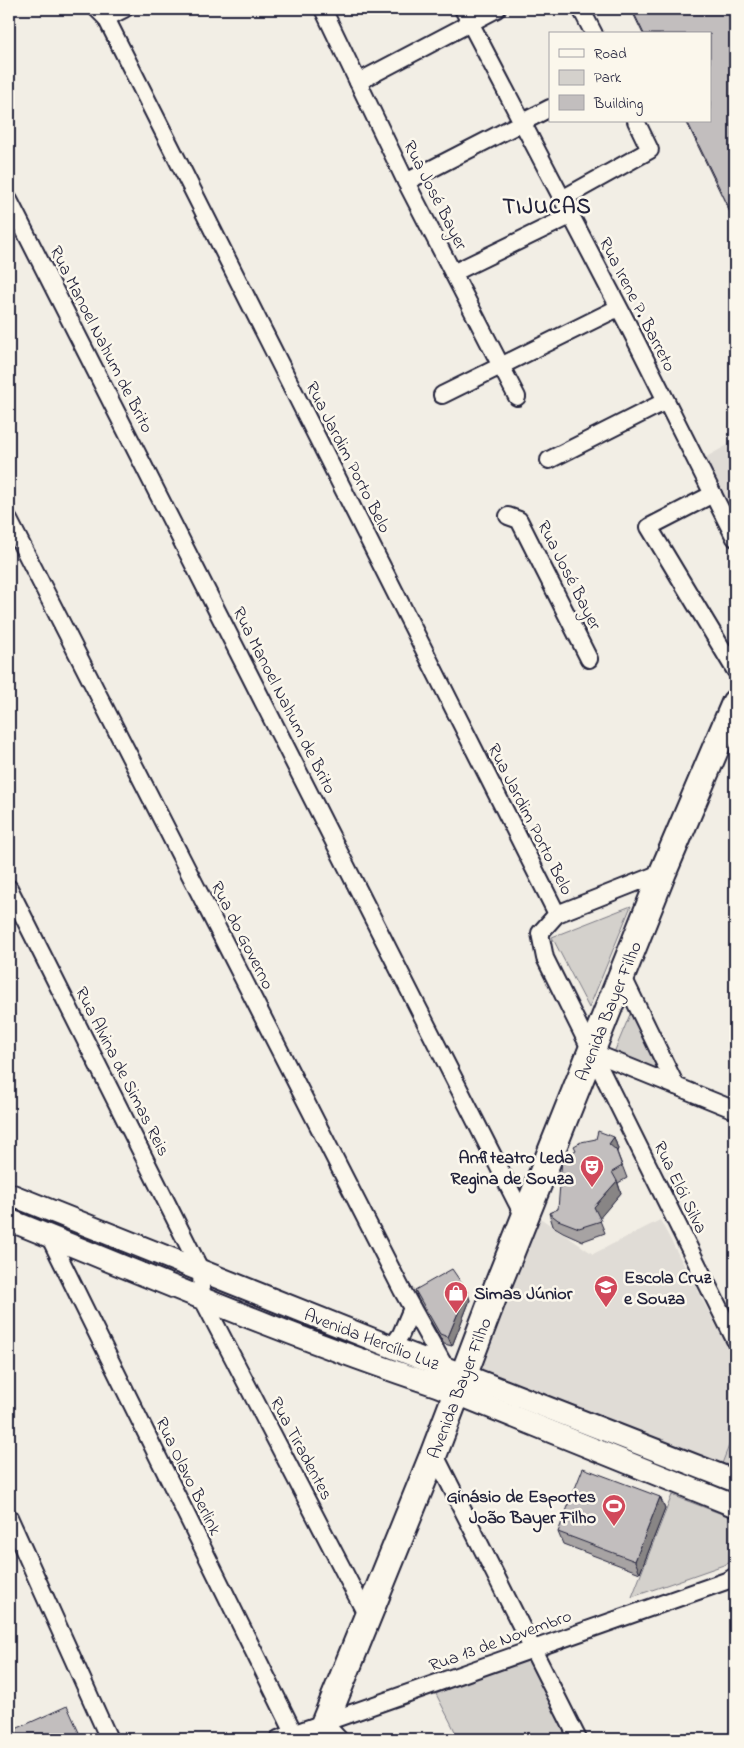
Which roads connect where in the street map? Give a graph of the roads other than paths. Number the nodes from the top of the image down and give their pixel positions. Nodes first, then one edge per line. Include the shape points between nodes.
1 (124, 9) edge
2 (323, 9) edge
3 (498, 9) edge
4 (581, 9) edge
5 (102, 13) edge
6 (467, 16) edge
7 (593, 32) edge
8 (358, 82) junction
9 (549, 108) edge
10 (522, 122) junction
11 (636, 122) edge
12 (406, 182) junction
13 (562, 199) junction
14 (9, 200) edge
15 (570, 216) junction
16 (453, 273) junction
17 (618, 308) junction
18 (501, 366) junction
19 (442, 395) dead end
20 (517, 397) dead end
21 (666, 401) junction
22 (549, 460) dead end
23 (713, 494) junction
24 (508, 516) dead end
25 (9, 520) edge
26 (735, 538) edge
27 (589, 659) dead end
28 (735, 670) edge
29 (735, 702) edge
30 (663, 872) junction
31 (9, 888) edge
32 (556, 914) junction
33 (622, 975) junction
34 (592, 1052) junction
35 (676, 1086) junction
36 (735, 1110) edge
37 (9, 1194) edge
38 (525, 1219) junction
39 (9, 1220) edge
40 (49, 1236) junction
41 (201, 1271) junction
42 (202, 1298) junction
43 (412, 1308) junction
44 (735, 1340) edge
45 (392, 1347) junction
46 (455, 1379) junction
47 (434, 1453) junction
48 (735, 1481) edge
49 (735, 1506) edge
50 (9, 1518) edge
51 (735, 1576) edge
52 (367, 1616) junction
53 (533, 1650) junction
54 (319, 1734) edge
55 (109, 1739) edge
56 (278, 1739) edge
57 (578, 1739) edge

1 - 5 street
2 - 8 street, Rua José Bayer
3 - 6 street
4 - 7 street
5 - 32 street, Rua Jardim Porto Belo
6 - 8 street
6 - 10 street, Rua Irene P. Barreto
8 - 12 street, Rua José Bayer
9 - 10 street
10 - 12 street
10 - 13 street, Rua Irene P. Barreto
11 - 13 street via 650,150
12 - 16 street, Rua José Bayer
13 - 15 street, Rua Irene P. Barreto
14 - 38 street, Rua Manoel Nahum de Brito
15 - 16 street
15 - 17 street, Rua Irene P. Barreto
16 - 18 street, Rua José Bayer
17 - 18 street
17 - 21 street, Rua Irene P. Barreto
18 - 19 street
18 - 20 street, Rua José Bayer
21 - 22 street
21 - 23 street, Rua Irene P. Barreto
23 - 26 street, Rua Irene P. Barreto
23 - 28 street via 648,527
24 - 27 street, Rua José Bayer via 519,520
25 - 43 street, Rua do Governo
29 - 30 main road, Avenida Bayer Filho
30 - 32 street
30 - 33 main road, Avenida Bayer Filho
31 - 41 street, Rua Alvina de Simas Reis
32 - 34 street, Rua Elói Silva via 540,933 545,958
33 - 34 main road, Avenida Bayer Filho
33 - 35 street
34 - 35 street
34 - 38 main road, Avenida Bayer Filho
34 - 44 street, Rua Elói Silva
35 - 36 street
37 - 41 street, Avenida Hercílio Luz
38 - 46 main road, Avenida Bayer Filho
39 - 40 street, Avenida Hercílio Luz
40 - 42 street, Avenida Hercílio Luz
40 - 54 street, Rua Olavo Berlink
41 - 42 street
41 - 45 street, Avenida Hercílio Luz
42 - 46 street, Avenida Hercílio Luz
42 - 52 street, Rua Tiradentes
43 - 45 street
43 - 46 street, Rua do Governo
45 - 46 street, Avenida Hercílio Luz
46 - 47 main road, Avenida Bayer Filho
46 - 48 street, Avenida Hercílio Luz
46 - 49 street, Avenida Hercílio Luz
47 - 52 main road, Avenida Bayer Filho
47 - 53 street
50 - 55 street
51 - 53 street, Rua 13 de Novembro
52 - 54 main road, Avenida Bayer Filho
53 - 54 street, Rua 13 de Novembro
53 - 57 street
54 - 56 street, Rua 13 de Novembro

